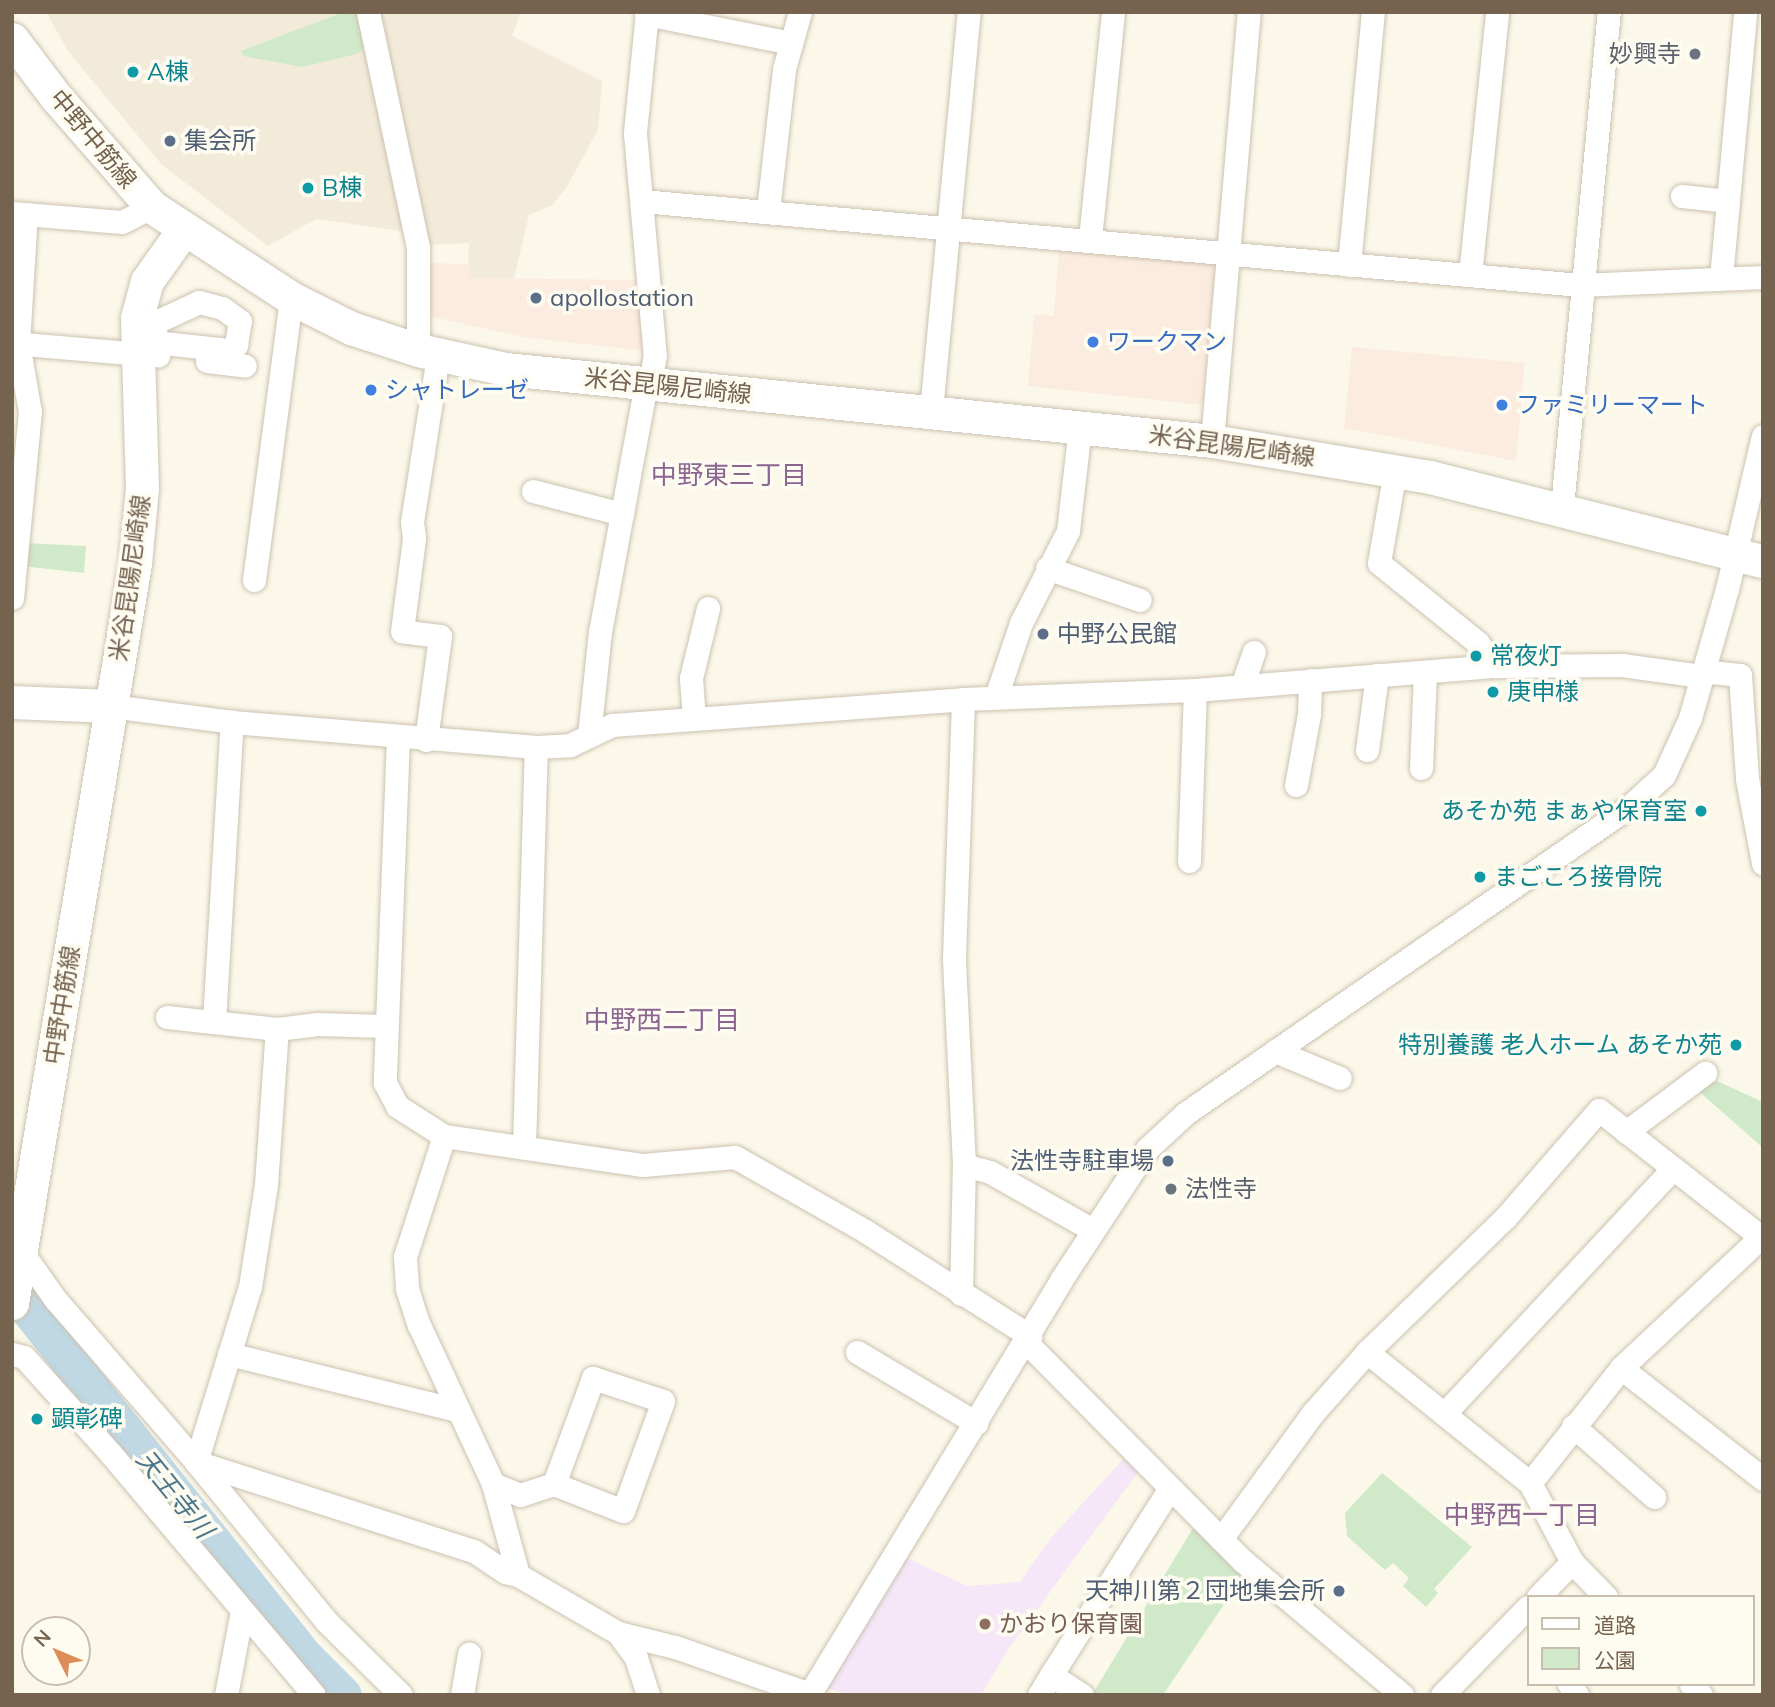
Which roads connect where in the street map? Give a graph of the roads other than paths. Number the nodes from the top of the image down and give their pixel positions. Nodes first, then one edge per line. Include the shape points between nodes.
1 (368, 12) edge
2 (800, 12) edge
3 (969, 12) edge
4 (1113, 12) edge
5 (1250, 12) edge
6 (1373, 12) edge
7 (1497, 12) edge
8 (1609, 12) edge
9 (1745, 12) edge
10 (646, 13) edge
11 (12, 39) edge
12 (791, 43) junction
13 (1682, 196) dead end
14 (642, 201) junction
15 (1728, 201) junction
16 (152, 207) junction
17 (768, 210) junction
18 (19, 213) edge
19 (947, 228) junction
20 (184, 229) junction
21 (1090, 239) junction
22 (1229, 254) junction
23 (1349, 265) junction
24 (1470, 275) junction
25 (1763, 277) edge
26 (1721, 278) junction
27 (1580, 285) junction
28 (291, 298) junction
29 (15, 343) edge
30 (150, 350) junction
31 (428, 353) junction
32 (245, 366) dead end
33 (648, 384) junction
34 (931, 411) junction
35 (1080, 427) junction
36 (1763, 436) edge
37 (1212, 441) junction
38 (1395, 471) junction
39 (533, 491) dead end
40 (1562, 507) junction
41 (622, 514) junction
42 (1749, 557) edge
43 (1047, 568) junction
44 (254, 580) dead end
45 (12, 598) edge
46 (1140, 600) dead end
47 (708, 608) dead end
48 (1254, 652) dead end
49 (1496, 666) junction
50 (1425, 673) junction
51 (1377, 675) junction
52 (1701, 676) junction
53 (1310, 680) junction
54 (1242, 686) junction
55 (1195, 690) junction
56 (1000, 698) junction
57 (962, 699) junction
58 (12, 702) edge
59 (111, 706) junction
60 (694, 719) junction
61 (232, 722) junction
62 (589, 736) junction
63 (398, 737) junction
64 (426, 740) junction
65 (536, 747) junction
66 (1367, 750) dead end
67 (1421, 768) dead end
68 (1296, 785) dead end
69 (1189, 861) dead end
70 (1763, 863) edge
71 (167, 1017) dead end
72 (214, 1021) junction
73 (386, 1026) junction
74 (277, 1029) junction
75 (1275, 1051) junction
76 (1705, 1073) dead end
77 (1340, 1078) dead end
78 (1626, 1132) junction
79 (444, 1136) junction
80 (524, 1147) junction
81 (964, 1165) junction
82 (1673, 1168) junction
83 (1093, 1230) junction
84 (1762, 1236) edge
85 (17, 1251) edge
86 (961, 1294) junction
87 (12, 1303) edge
88 (1028, 1339) junction
89 (857, 1352) dead end
90 (1367, 1352) junction
91 (12, 1354) edge
92 (229, 1354) junction
93 (1621, 1368) junction
94 (457, 1410) junction
95 (1444, 1413) junction
96 (976, 1423) junction
97 (1573, 1426) junction
98 (195, 1462) junction
99 (1763, 1479) edge
100 (554, 1483) junction
101 (1530, 1483) junction
102 (493, 1484) junction
103 (1169, 1490) junction
104 (1654, 1497) dead end
105 (1221, 1539) junction
106 (1572, 1562) junction
107 (518, 1575) junction
108 (1540, 1595) edge
109 (1604, 1595) edge
110 (242, 1611) junction
111 (1526, 1614) edge
112 (618, 1633) junction
113 (469, 1654) dead end
114 (1045, 1685) edge
115 (810, 1694) edge
116 (226, 1695) edge
117 (314, 1695) edge
118 (401, 1695) edge
119 (462, 1695) edge
120 (648, 1695) edge
121 (1082, 1695) edge
122 (1402, 1695) edge
123 (1442, 1695) edge

1 - 31 street via 418,247
2 - 12 street
3 - 19 street
4 - 21 street
5 - 22 street
6 - 23 street
7 - 24 street
8 - 27 street
9 - 15 street
10 - 12 street
10 - 14 street via 635,133
11 - 16 main road, 中野中筋線 via 55,97
12 - 17 street
13 - 15 street
14 - 17 street
14 - 33 street via 655,355
15 - 26 street
16 - 18 street via 122,222
16 - 20 main road, 中野中筋線
17 - 19 street
18 - 29 street
19 - 21 street
19 - 34 street
20 - 28 main road, 米谷昆陽尼崎線
20 - 30 main road, 米谷昆陽尼崎線 via 147,281 137,318
21 - 22 street
22 - 23 street
22 - 37 street
23 - 24 street
24 - 27 street
25 - 26 street
26 - 27 street
27 - 40 street
28 - 31 main road, 米谷昆陽尼崎線 via 351,328
28 - 44 street via 262,438 265,542
29 - 30 street
29 - 45 street via 30,412
30 - 32 street
30 - 59 main road, 米谷昆陽尼崎線 via 142,488
31 - 33 main road, 米谷昆陽尼崎線 via 506,369
31 - 64 street via 402,631 440,636
33 - 34 main road, 米谷昆陽尼崎線
33 - 41 street
34 - 35 main road, 米谷昆陽尼崎線
35 - 37 main road, 米谷昆陽尼崎線
35 - 43 street via 1068,531
36 - 42 street
37 - 38 main road, 米谷昆陽尼崎線
38 - 40 main road, 米谷昆陽尼崎線
38 - 49 street via 1379,563 1478,643
39 - 41 street
40 - 42 main road, 米谷昆陽尼崎線
41 - 62 street via 600,632
42 - 52 street
43 - 46 street
43 - 56 street via 1021,623 999,688
47 - 60 street via 691,678
48 - 54 street
49 - 50 street
49 - 52 street via 1622,665
50 - 51 street
50 - 67 street
51 - 53 street
51 - 66 street
52 - 70 street via 1711,671 1740,675 1747,779
52 - 75 street via 1675,755 1648,791
53 - 54 street
53 - 68 street via 1310,714
54 - 55 street
55 - 56 street
55 - 69 street
56 - 57 street
57 - 60 street
57 - 81 street via 954,958
58 - 59 main road
59 - 61 street
59 - 85 main road, 中野中筋線
60 - 62 street via 612,725
61 - 63 street
61 - 72 street
62 - 65 street via 570,745
63 - 64 street
63 - 73 street
64 - 65 street
65 - 80 street
71 - 72 street
72 - 74 street
73 - 74 street via 316,1024
73 - 79 street via 389,1096 406,1113
74 - 92 street via 262,1218 250,1287
75 - 77 street
75 - 83 street via 1168,1128 1126,1175
76 - 78 street
78 - 82 street
78 - 90 street via 1599,1110 1505,1217
79 - 80 street
79 - 94 street via 405,1257 407,1289
80 - 86 street via 643,1165 735,1157 865,1231
81 - 83 street via 990,1172
81 - 86 street
82 - 84 street
82 - 95 street
83 - 88 street
84 - 93 street
85 - 87 main road, 中野中筋線
85 - 98 street
86 - 88 street
88 - 96 street
88 - 103 street
89 - 96 street via 888,1363
90 - 95 street
90 - 105 street via 1312,1414
91 - 110 street via 24,1357
92 - 94 street
92 - 98 street
93 - 97 street
93 - 99 street
94 - 102 street
95 - 101 street
96 - 115 street
97 - 101 street
97 - 104 street
98 - 107 street via 474,1551 505,1572
98 - 118 street via 326,1621
100 - 100 street via 593,1378 663,1401 623,1511
100 - 102 street via 520,1495
101 - 106 street
102 - 107 street
103 - 105 street
103 - 114 street
105 - 122 street
106 - 108 street
106 - 109 street
107 - 112 street
110 - 116 street
110 - 117 street
111 - 123 street
112 - 115 street via 675,1647
112 - 120 street via 636,1658
113 - 119 street
114 - 121 street

